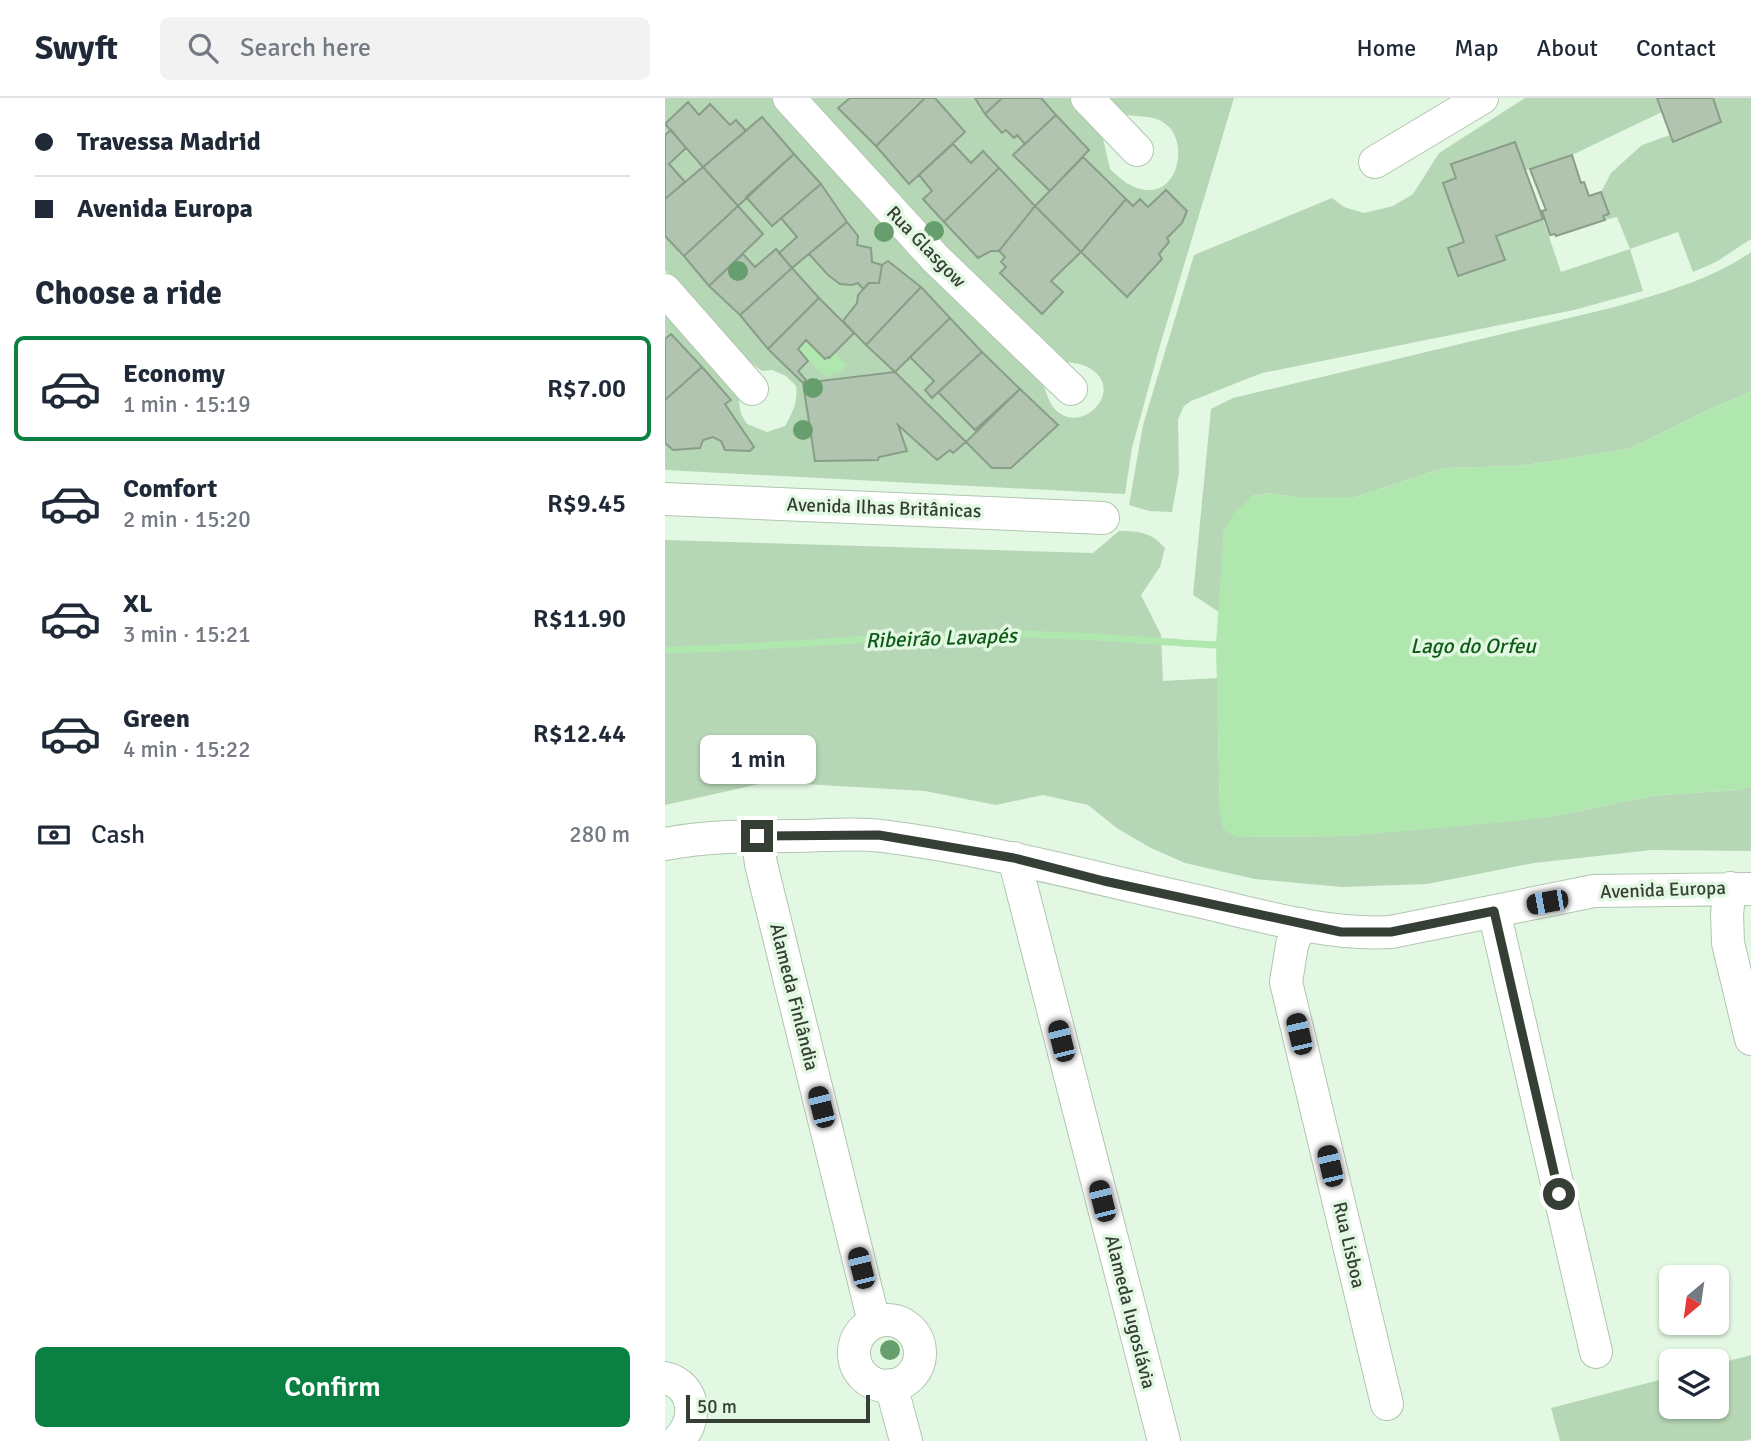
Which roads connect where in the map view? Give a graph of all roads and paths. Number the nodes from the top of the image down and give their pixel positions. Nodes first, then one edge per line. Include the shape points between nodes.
1 (789, 98) edge
2 (1087, 98) edge
3 (1482, 98) edge
4 (1137, 150) dead end
5 (1375, 162) dead end
6 (665, 289) edge
7 (752, 389) dead end
8 (1071, 389) dead end
9 (665, 499) edge
10 (1103, 518) dead end
11 (757, 836) junction
12 (665, 844) edge
13 (1014, 858) junction
14 (1741, 888) edge
15 (1494, 911) junction
16 (1300, 924) junction
17 (1751, 1039) edge
18 (874, 1322) junction
19 (1596, 1352) dead end
20 (665, 1378) edge
21 (891, 1385) junction
22 (1387, 1404) dead end
23 (677, 1441) edge
24 (906, 1441) edge
25 (1164, 1441) edge

1 - 8 street, Rua Glasgow via 935,258
2 - 4 street
3 - 5 street
6 - 7 street
9 - 10 street, Avenida Ilhas Britânicas
11 - 12 street, Avenida Europa
11 - 13 street, Avenida Europa via 879,835
11 - 18 street, Alameda Finlândia
13 - 16 street, Avenida Europa
13 - 25 street, Alameda Iugoslávia
14 - 15 street, Avenida Europa via 1594,891
14 - 17 street via 1727,915 1728,943
15 - 16 street, Avenida Europa via 1391,932 1341,932
15 - 19 street
16 - 22 street, Rua Lisboa via 1286,982
18 - 21 street via 859,1336 854,1356 871,1382
18 - 21 street via 896,1321 907,1326 919,1344 920,1356 911,1376
20 - 23 street via 681,1386 692,1408 687,1431
21 - 24 street

